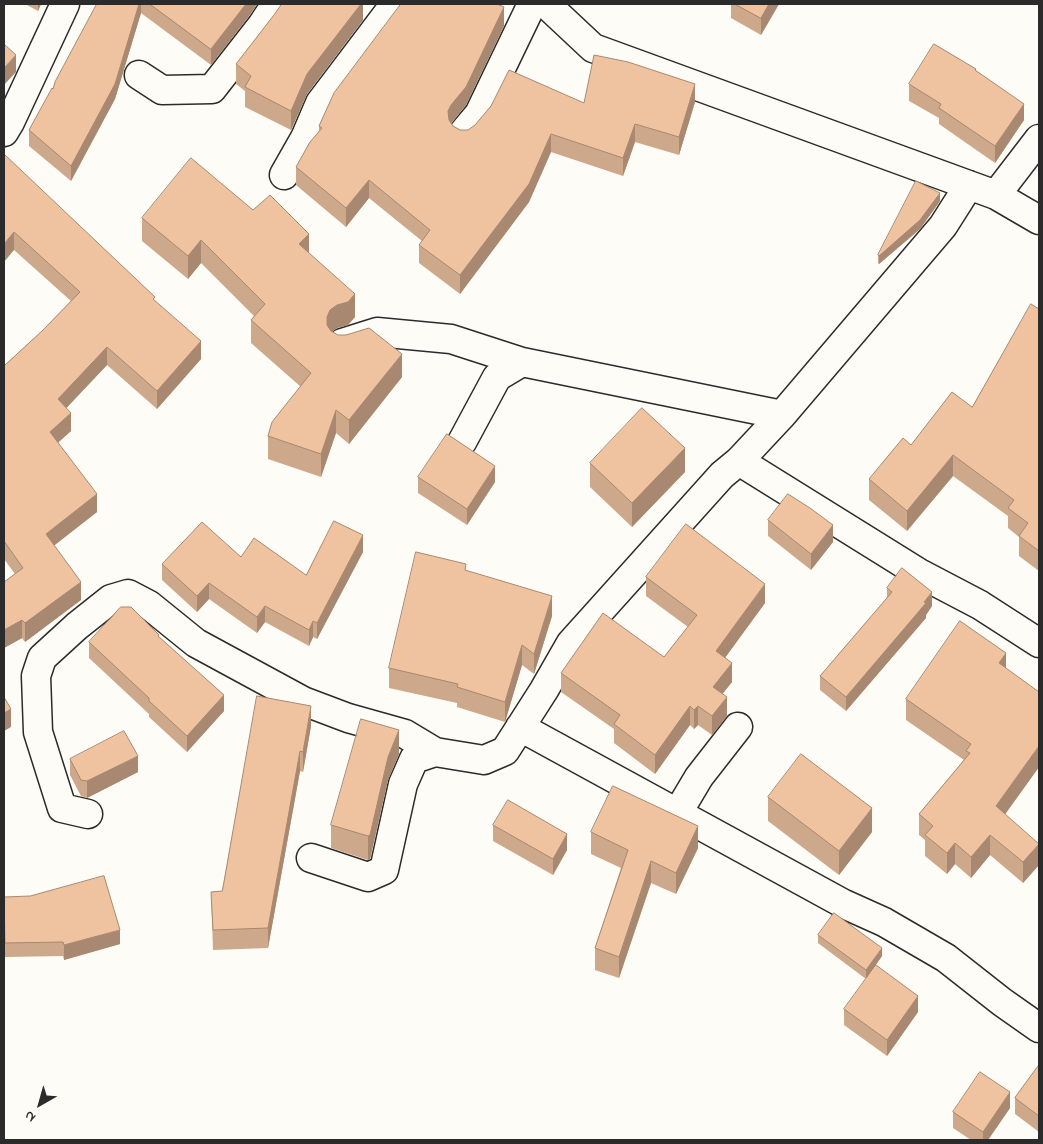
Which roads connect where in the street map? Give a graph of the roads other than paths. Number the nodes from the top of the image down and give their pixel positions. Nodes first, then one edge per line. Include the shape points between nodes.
1 (65, 4) edge
2 (276, 4) edge
3 (395, 4) edge
4 (532, 4) edge
5 (555, 8) edge
6 (139, 75) dead end
7 (4, 132) edge
8 (463, 133) edge
9 (1039, 139) edge
10 (284, 175) dead end
11 (969, 185) junction
12 (996, 195) junction
13 (1039, 220) edge
14 (342, 343) edge
15 (522, 362) junction
16 (782, 414) junction
17 (462, 442) edge
18 (739, 461) junction
19 (1039, 643) edge
20 (520, 727) junction
21 (738, 727) dead end
22 (435, 752) junction
23 (88, 814) dead end
24 (677, 814) junction
25 (311, 858) dead end
26 (1039, 1028) edge

1 - 7 street
2 - 6 street via 212,89 162,90
3 - 10 street via 320,103
4 - 8 street via 479,114
5 - 11 street via 593,48
9 - 12 street
11 - 12 street
11 - 16 street via 943,226
12 - 13 street
14 - 15 street via 377,332 451,339
15 - 16 street
15 - 17 street via 497,377
16 - 18 street
18 - 19 street via 919,574 980,605
18 - 20 street via 722,475 571,643
20 - 22 street via 504,751 484,760
20 - 24 street
21 - 24 street via 699,777
22 - 23 street via 405,734 304,701 196,643 149,605 128,594 111,599 77,626 42,658 36,676 38,732 62,808
22 - 25 street via 414,759 403,784 384,870 368,877
24 - 26 street via 946,958

